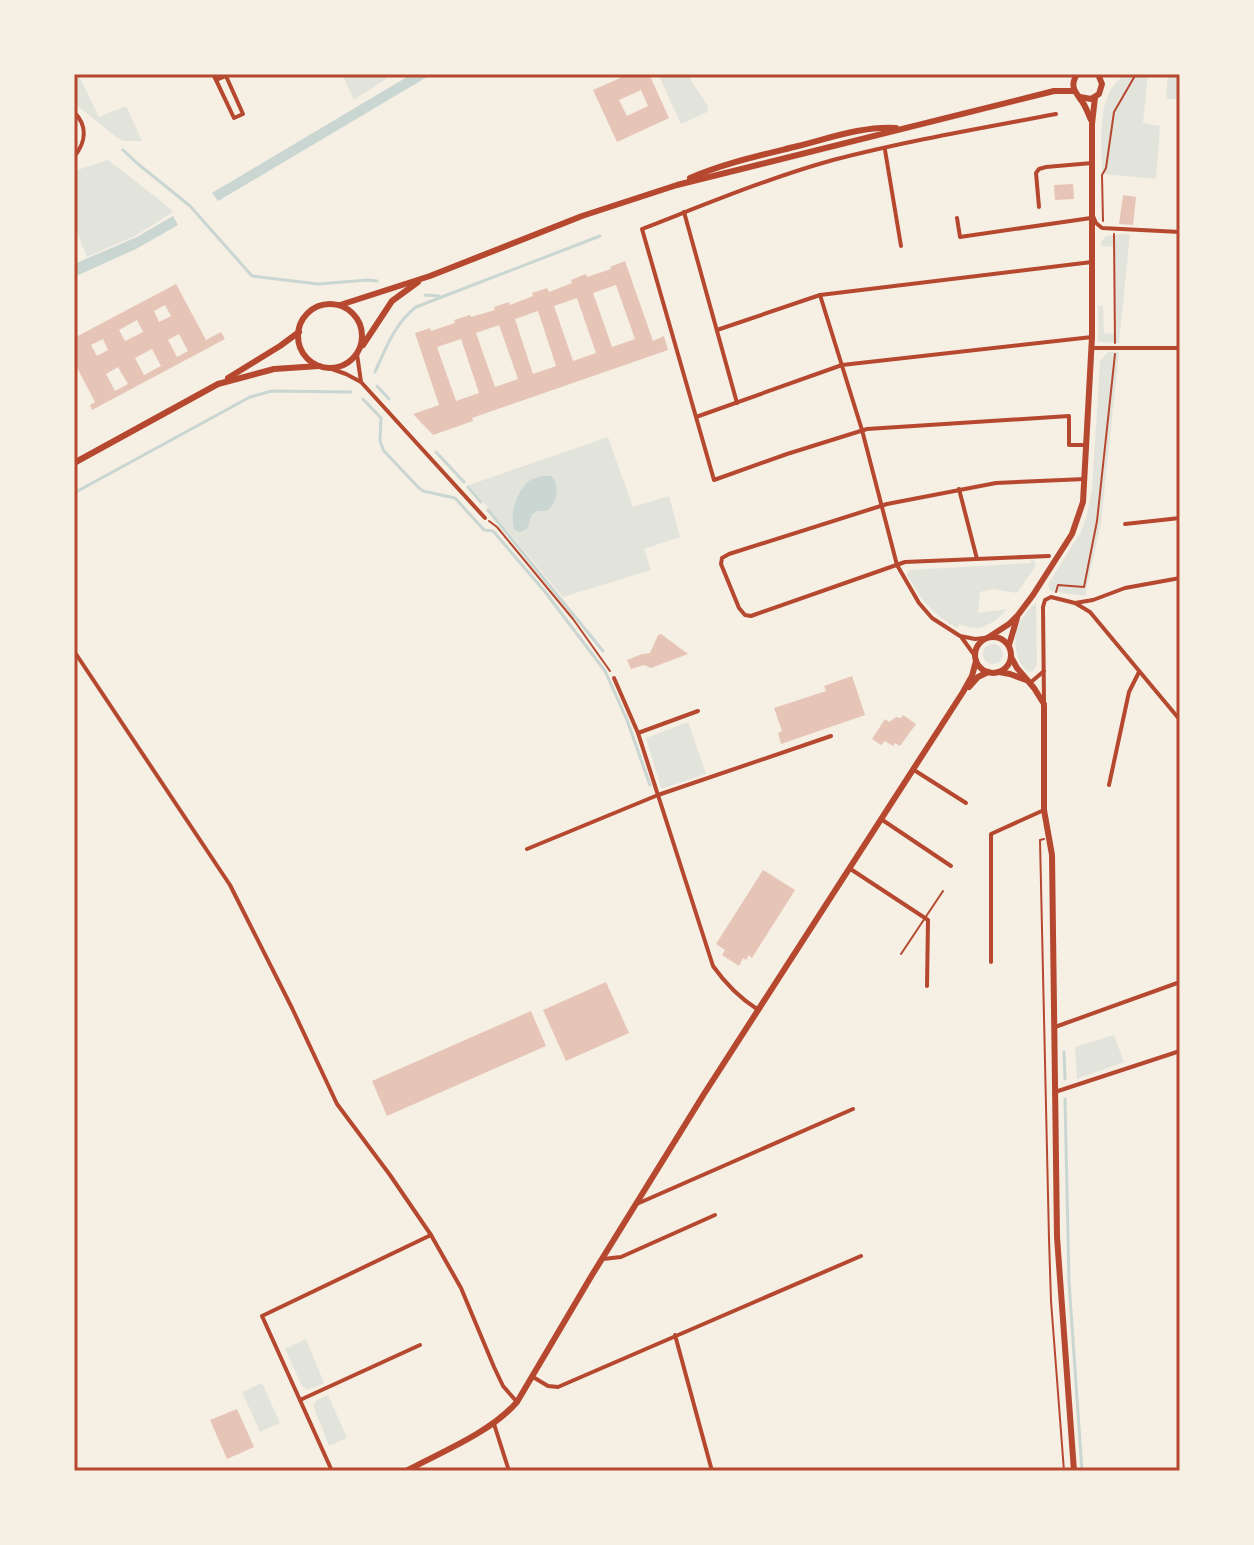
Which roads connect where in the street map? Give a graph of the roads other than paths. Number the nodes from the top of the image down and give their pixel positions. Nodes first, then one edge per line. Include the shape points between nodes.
1 (213, 74) edge
2 (1098, 74) edge
3 (1111, 74) edge
4 (1075, 77) edge
5 (216, 80) junction
6 (1102, 82) junction
7 (1054, 91) junction
8 (1077, 94) junction
9 (1095, 97) junction
10 (74, 112) edge
11 (1056, 114) dead end
12 (1092, 124) junction
13 (885, 149) junction
14 (74, 157) edge
15 (1092, 163) junction
16 (1039, 207) dead end
17 (1091, 209) junction
18 (684, 212) junction
19 (957, 218) dead end
20 (1091, 218) junction
21 (1180, 232) edge
22 (901, 246) dead end
23 (1092, 262) junction
24 (430, 276) junction
25 (820, 295) junction
26 (340, 305) junction
27 (717, 330) junction
28 (299, 332) junction
29 (1092, 337) junction
30 (1091, 348) junction
31 (1180, 348) edge
32 (358, 353) junction
33 (842, 365) junction
34 (319, 366) junction
35 (329, 368) junction
36 (361, 382) junction
37 (218, 384) junction
38 (737, 403) junction
39 (696, 417) junction
40 (862, 430) junction
41 (1087, 445) junction
42 (74, 463) edge
43 (1085, 479) junction
44 (959, 489) junction
45 (882, 505) junction
46 (485, 518) road end
47 (1180, 518) edge
48 (1125, 524) dead end
49 (1049, 556) dead end
50 (977, 559) junction
51 (897, 565) junction
52 (1180, 578) edge
53 (1093, 600) junction
54 (1075, 603) junction
55 (1090, 612) junction
56 (1018, 615) junction
57 (960, 636) junction
58 (986, 638) junction
59 (1009, 645) junction
60 (74, 651) edge
61 (1011, 657) junction
62 (975, 659) junction
63 (1044, 671) junction
64 (988, 672) junction
65 (999, 672) junction
66 (1139, 672) junction
67 (614, 678) road end
68 (1030, 683) junction
69 (963, 692) junction
70 (1044, 704) junction
71 (698, 711) dead end
72 (1180, 720) edge
73 (638, 733) junction
74 (831, 736) dead end
75 (913, 769) junction
76 (1109, 785) dead end
77 (658, 795) junction
78 (966, 803) dead end
79 (1044, 810) junction
80 (881, 819) junction
81 (527, 849) dead end
82 (951, 866) dead end
83 (849, 868) junction
84 (943, 891) dead end
85 (925, 918) junction
86 (901, 954) dead end
87 (991, 962) dead end
88 (1180, 982) edge
89 (927, 986) dead end
90 (757, 1009) junction
91 (1055, 1027) junction
92 (1180, 1051) edge
93 (1055, 1092) junction
94 (853, 1109) dead end
95 (635, 1204) junction
96 (715, 1215) dead end
97 (431, 1235) junction
98 (861, 1256) dead end
99 (602, 1259) junction
100 (675, 1335) junction
101 (420, 1345) dead end
102 (533, 1377) junction
103 (300, 1400) junction
104 (517, 1402) junction
105 (494, 1423) junction
106 (332, 1471) edge
107 (406, 1471) edge
108 (509, 1471) edge
109 (712, 1471) edge
110 (1074, 1471) edge

1 - 5 street
2 - 6 main road
3 - 6 main road
4 - 7 main road
4 - 8 main road
5 - 5 street via 234,118 243,114 226,76
6 - 9 main road
7 - 8 main road
7 - 24 main road via 727,165
8 - 9 main road
8 - 12 main road
9 - 12 main road
10 - 14 street via 83,127 83,143
11 - 13 street
12 - 15 main road
13 - 18 street via 820,164
13 - 22 street
15 - 16 street via 1039,169
15 - 17 main road
17 - 20 main road
17 - 21 street via 1098,226
18 - 27 street
18 - 39 street via 642,229
19 - 20 street via 960,237
20 - 23 main road
23 - 25 street
23 - 29 main road
24 - 26 main road
24 - 32 main road via 392,301
25 - 27 street
25 - 33 street
26 - 28 main road via 313,309
26 - 32 main road via 360,324
27 - 38 street
28 - 34 main road via 303,353
28 - 37 main road
29 - 30 main road
29 - 33 street
30 - 31 street
30 - 41 main road
32 - 35 main road via 344,365
32 - 36 street
33 - 38 street
33 - 40 street
34 - 35 main road
34 - 37 main road via 274,369
35 - 36 street
36 - 46 street
37 - 42 main road
38 - 39 street
39 - 40 street via 714,480
40 - 41 street via 1069,416 1069,445
40 - 45 street
41 - 43 main road
43 - 44 street
43 - 56 main road via 1072,534
44 - 45 street
44 - 50 street
45 - 51 street
45 - 51 street via 729,554 721,564 739,608 751,616
47 - 48 street
49 - 50 street
50 - 51 street
51 - 57 street via 925,611
52 - 53 street
53 - 54 street
53 - 55 street
54 - 55 street
54 - 63 street via 1056,597 1044,603
55 - 66 street
56 - 58 main road
56 - 59 main road
57 - 58 street
57 - 62 street
58 - 59 main road
58 - 62 main road via 977,646
59 - 61 main road
60 - 97 street via 239,901 337,1104
61 - 65 main road
61 - 68 main road
62 - 64 main road
62 - 69 main road
63 - 68 street
63 - 70 street
64 - 65 main road
64 - 69 main road
65 - 68 main road
66 - 72 street
66 - 76 street via 1129,692
67 - 73 street
68 - 70 main road
69 - 75 main road
70 - 79 main road
71 - 73 street
73 - 77 street
74 - 77 street
75 - 78 street
75 - 80 main road
77 - 81 street
77 - 90 street via 713,966
79 - 87 street via 991,834
79 - 91 main road via 1052,855
80 - 82 street
80 - 83 main road
83 - 85 street
83 - 90 main road
84 - 85 lane
85 - 86 lane
85 - 89 street
88 - 91 street
90 - 95 main road
91 - 93 main road
92 - 93 street
93 - 110 main road via 1057,1237
94 - 95 street
95 - 99 main road
96 - 99 street via 621,1257
97 - 103 street via 262,1316
97 - 104 street via 461,1288 503,1386
98 - 100 street
99 - 102 main road
100 - 102 street via 558,1387
100 - 109 street
101 - 103 street
102 - 104 main road
103 - 106 street
104 - 105 main road
105 - 107 main road
105 - 108 street

